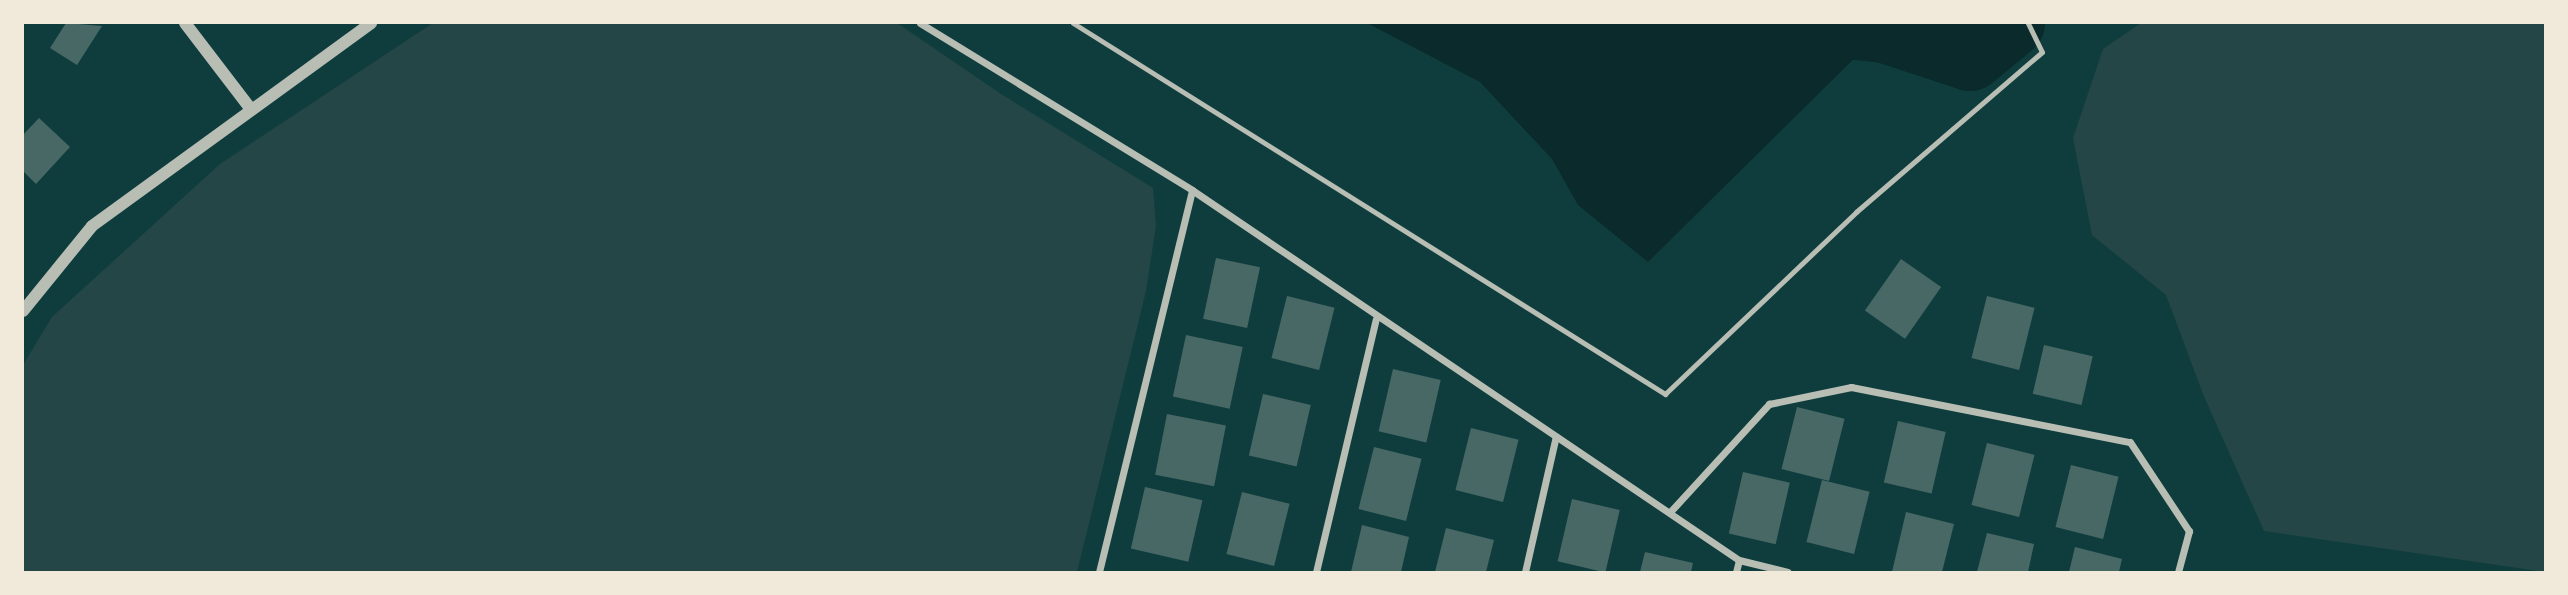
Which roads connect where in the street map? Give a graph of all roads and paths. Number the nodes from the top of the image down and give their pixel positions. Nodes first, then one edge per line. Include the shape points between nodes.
1 (185, 23) edge
2 (370, 23) edge
3 (920, 23) edge
4 (1073, 23) edge
5 (2028, 23) edge
6 (250, 108) junction
7 (1192, 190) junction
8 (23, 311) edge
9 (1376, 319) junction
10 (1556, 436) junction
11 (1670, 512) junction
12 (1739, 560) junction
13 (1098, 572) edge
14 (1316, 572) edge
15 (1525, 572) edge
16 (1736, 572) edge
17 (1788, 572) edge
18 (2178, 572) edge

1 - 6 street
2 - 6 street
3 - 7 street
4 - 5 lane via 1665,394 1856,212 2042,52
6 - 8 street via 92,226
7 - 9 street
7 - 13 street
9 - 10 street
9 - 14 street
10 - 11 street
10 - 15 street
11 - 12 street
11 - 18 street via 1769,404 1851,387 2130,442 2189,531
12 - 16 street
12 - 17 street

